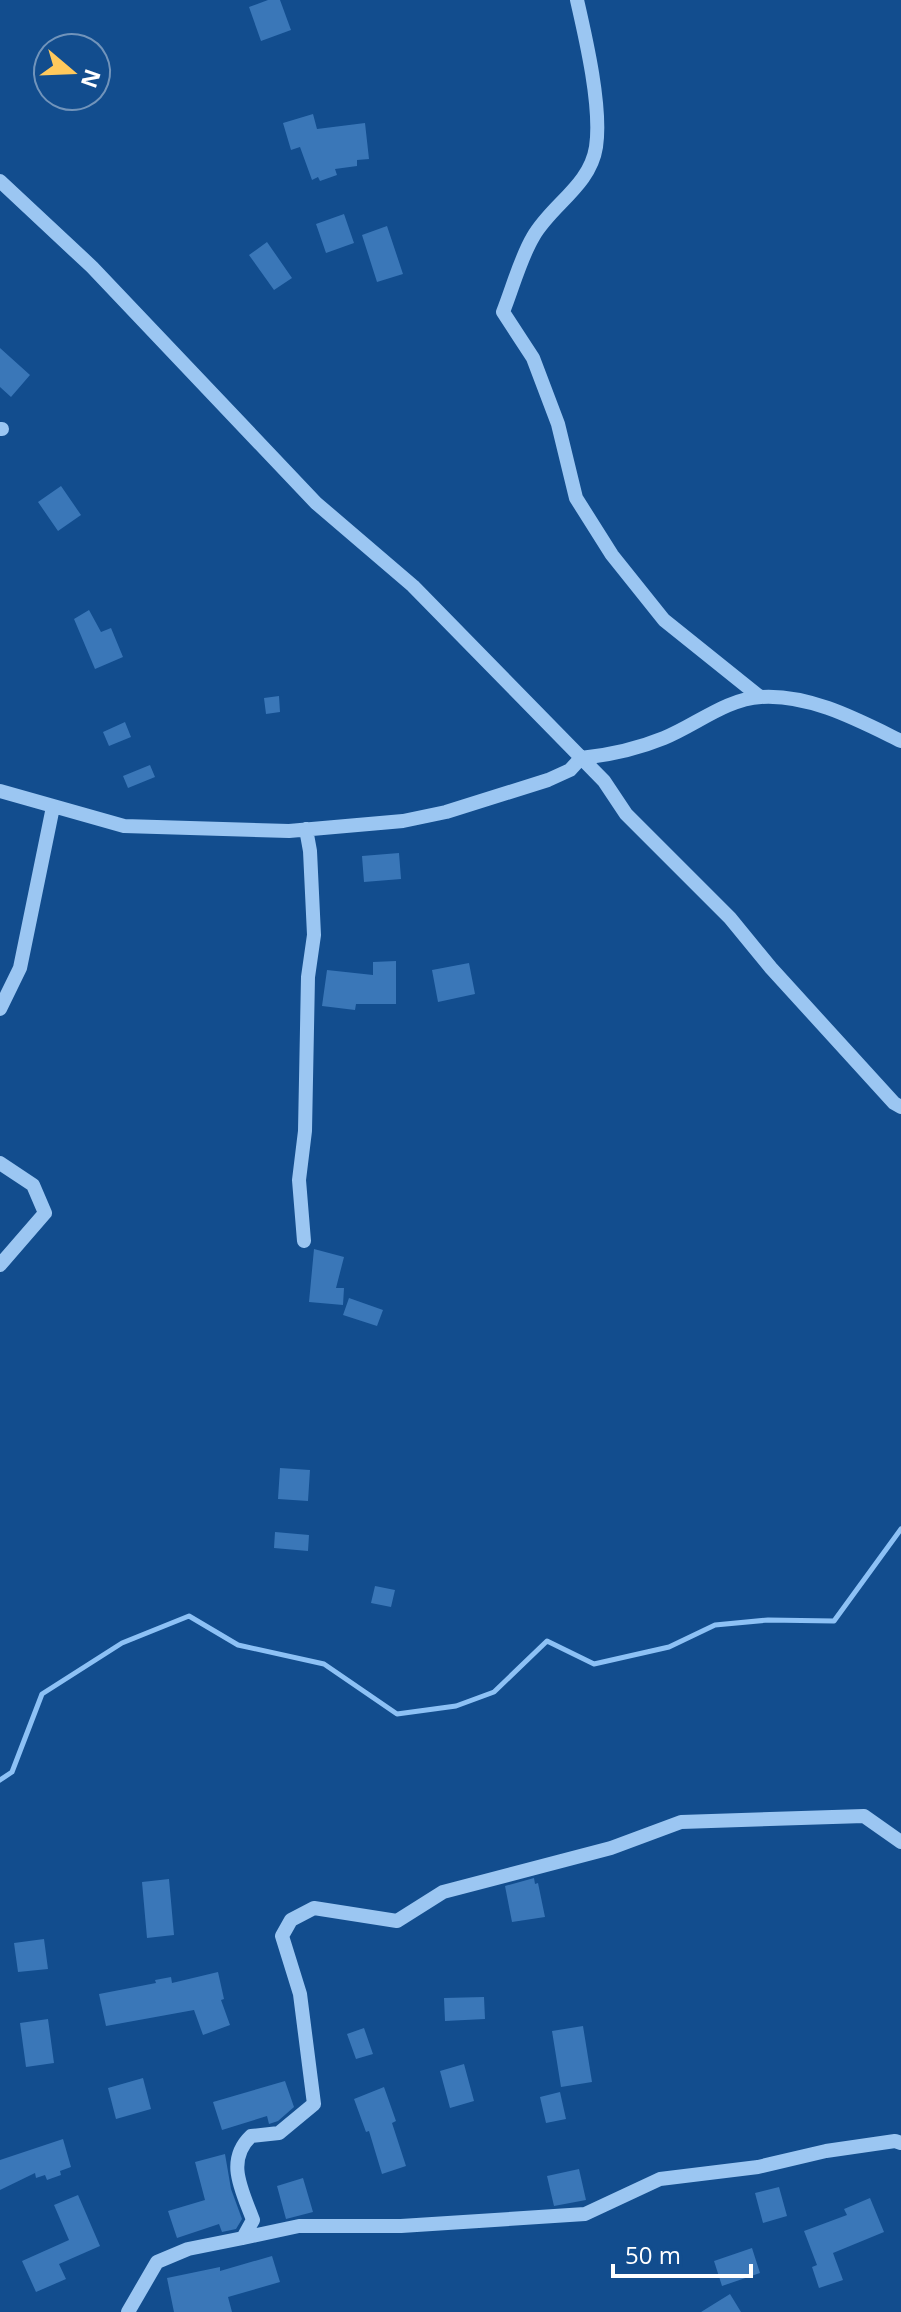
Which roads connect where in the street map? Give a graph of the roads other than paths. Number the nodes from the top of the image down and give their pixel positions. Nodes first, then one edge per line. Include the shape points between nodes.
1 (577, 0) edge
2 (1, 183) edge
3 (760, 697) junction
4 (901, 741) edge
5 (581, 758) junction
6 (0, 791) edge
7 (53, 807) junction
8 (306, 829) junction
9 (0, 1009) edge
10 (901, 1107) edge
11 (0, 1163) edge
12 (304, 1241) dead end
13 (0, 1265) edge
14 (901, 1842) edge
15 (901, 2143) edge
16 (243, 2238) junction
17 (128, 2312) edge

1 - 3 street via 587,46 596,148 583,178 533,236 503,312 533,358 558,424 576,498 612,555 664,620
2 - 5 street via 92,267 316,503 413,586
3 - 4 street via 826,707
3 - 5 street via 731,704 663,739 621,753
5 - 8 street via 548,780 446,812
5 - 10 street via 626,814 730,918
6 - 7 street
7 - 8 street via 124,826
7 - 9 street via 20,968
8 - 12 street via 314,935 299,1180
11 - 13 street via 33,1185 45,1213
14 - 16 street via 864,1816 681,1822 611,1848 443,1892 397,1921 314,1908 291,1920 282,1936 300,1994 314,2104 279,2133 251,2136 240,2147 237,2175 253,2220
15 - 16 street via 660,2179 585,2214 401,2226 299,2226
16 - 17 street via 188,2249 157,2262

